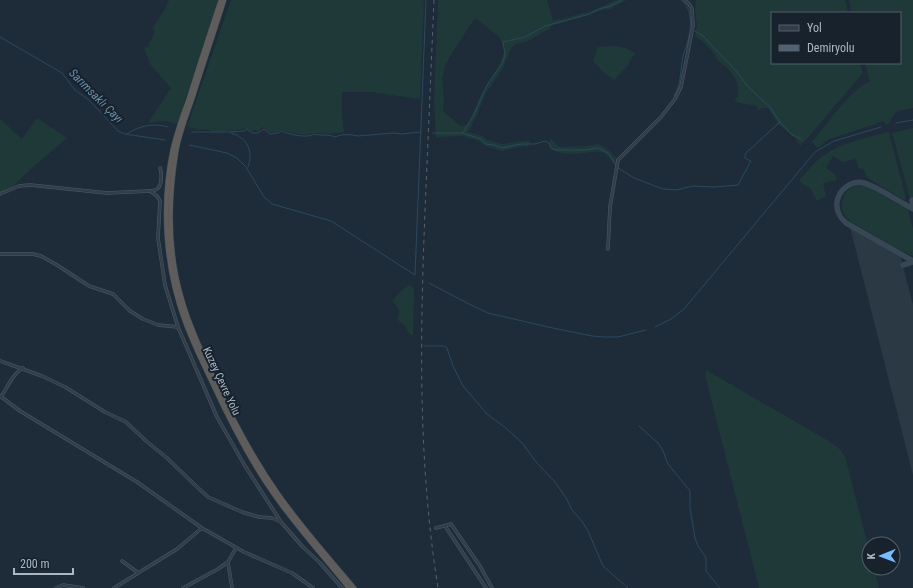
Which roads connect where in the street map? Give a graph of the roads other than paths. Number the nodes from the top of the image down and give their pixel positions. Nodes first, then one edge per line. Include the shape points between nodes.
1 (221, 0) edge
2 (224, 0) edge
3 (685, 0) edge
4 (215, 22) junction
5 (175, 149) junction
6 (160, 168) dead end
7 (150, 191) junction
8 (0, 194) edge
9 (608, 249) dead end
10 (0, 254) edge
11 (178, 327) junction
12 (0, 361) edge
13 (23, 368) junction
14 (0, 396) edge
15 (281, 522) junction
16 (445, 526) junction
17 (202, 528) junction
18 (436, 528) dead end
19 (236, 548) junction
20 (122, 561) dead end
21 (228, 562) junction
22 (138, 572) junction
23 (56, 588) edge
24 (83, 588) edge
25 (114, 588) edge
26 (183, 588) edge
27 (232, 588) edge
28 (314, 588) edge
29 (342, 588) edge
30 (349, 588) edge
31 (354, 588) edge
32 (486, 588) edge
33 (492, 588) edge

1 - 4 highway
2 - 4 highway
3 - 9 street via 692,9 693,26 681,87 660,117 618,160 610,207
4 - 5 highway
5 - 30 highway, Kuzey Çevre Yolu via 167,200 167,234 172,275 185,321 230,420 254,464 288,513
5 - 31 highway, Kuzey Çevre Yolu via 170,201 172,250 176,280 196,340 236,426 257,463 291,512
6 - 7 street via 162,175 159,187
7 - 8 street via 107,193 30,185
7 - 11 street via 160,201 158,238 164,283
10 - 11 street via 41,256 89,286 113,294 130,311 143,319 158,325
11 - 15 street via 218,417 245,466
12 - 13 street
13 - 14 street
13 - 15 street via 65,387 126,422 208,496 242,512
14 - 17 street via 20,412 141,485
15 - 29 street
16 - 18 street
16 - 32 street
16 - 33 street via 451,524
17 - 19 street
17 - 22 street via 176,549
19 - 21 street
19 - 28 street via 287,570
20 - 22 street
21 - 26 street
21 - 27 street
22 - 25 street
23 - 24 street via 63,585

